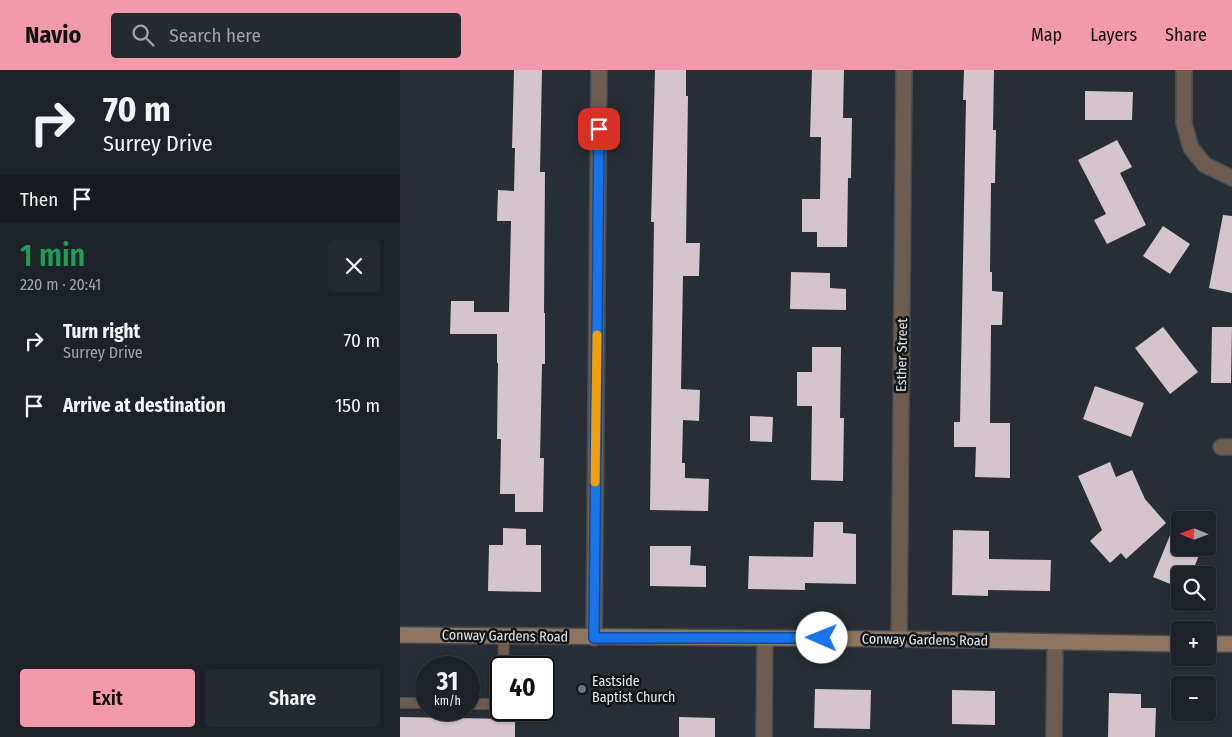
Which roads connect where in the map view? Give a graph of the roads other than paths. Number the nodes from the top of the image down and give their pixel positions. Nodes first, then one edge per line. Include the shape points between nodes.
1 (599, 70) edge
2 (904, 70) edge
3 (1184, 70) edge
4 (1232, 178) edge
5 (400, 635) edge
6 (504, 636) junction
7 (594, 638) junction
8 (765, 638) junction
9 (899, 639) junction
10 (1055, 642) junction
11 (1171, 644) edge
12 (1216, 644) edge
13 (1232, 644) edge
14 (503, 656) edge
15 (400, 703) edge
16 (415, 703) edge
17 (764, 737) edge
18 (1054, 737) edge

1 - 7 street
2 - 9 street, Esther Street
3 - 4 street via 1184,123 1192,148 1205,166
5 - 6 street, Conway Gardens Road
6 - 7 street, Conway Gardens Road
6 - 14 lane
7 - 8 street, Conway Gardens Road
8 - 9 street, Conway Gardens Road
8 - 17 street
9 - 10 street, Conway Gardens Road
10 - 11 street, Conway Gardens Road
10 - 18 street
12 - 13 street
15 - 16 lane

